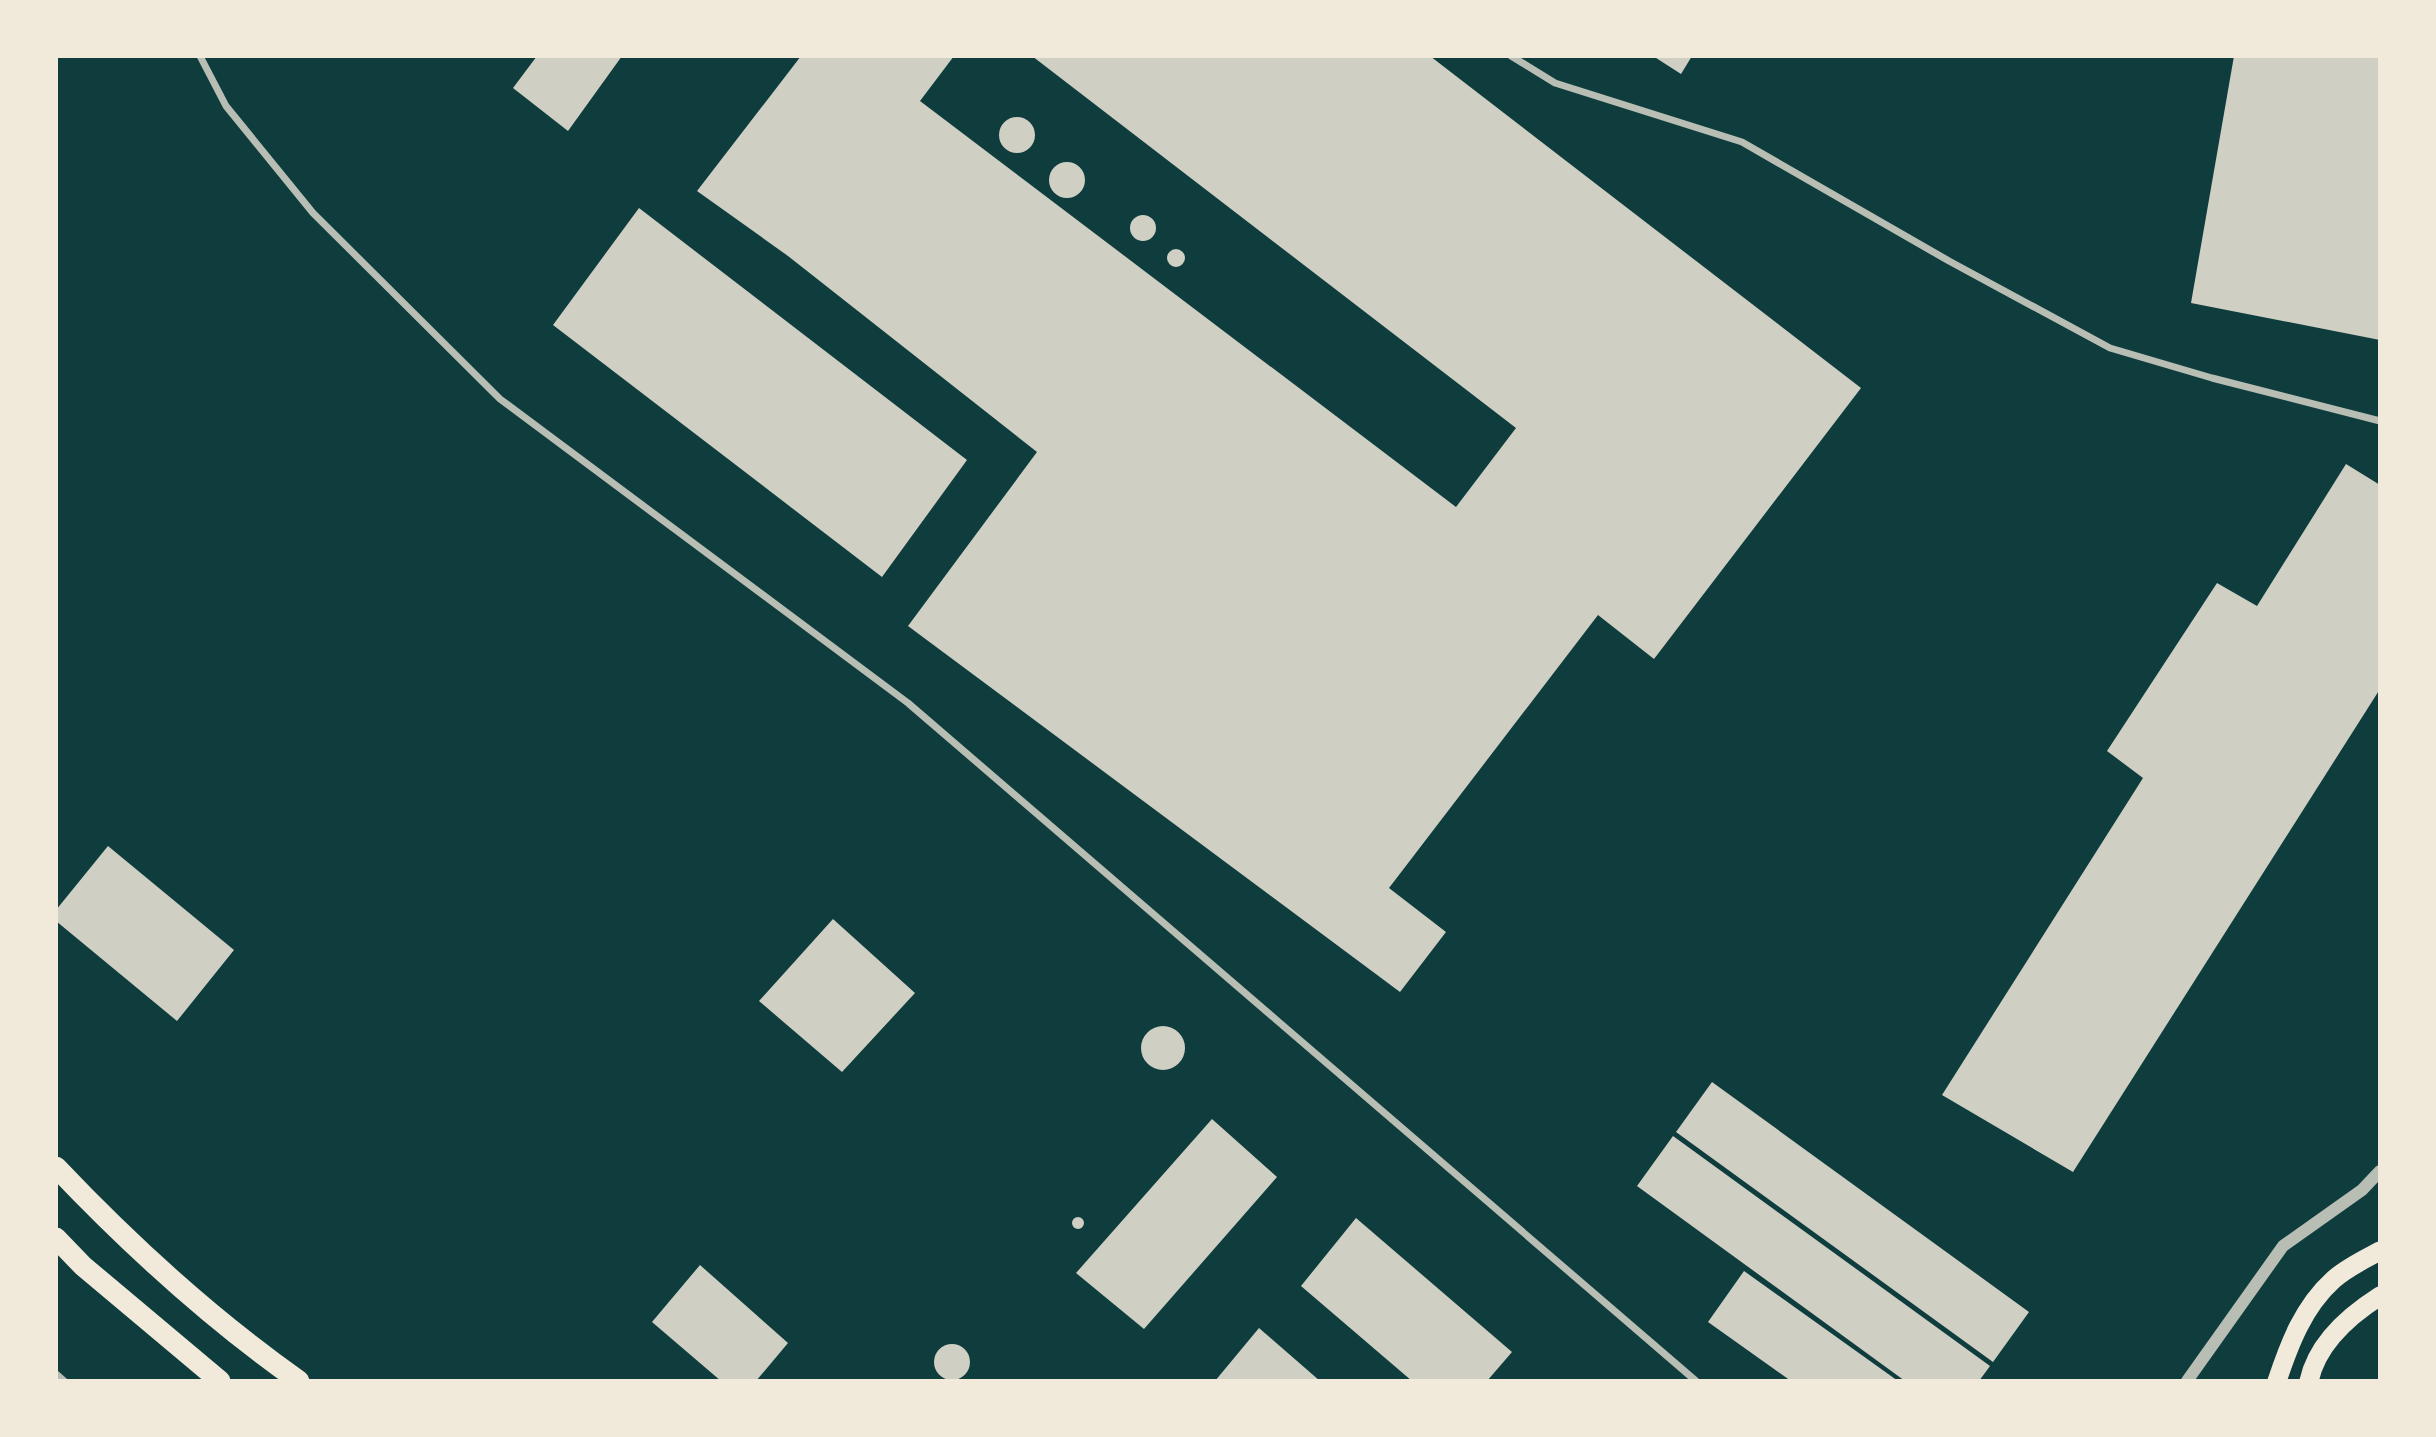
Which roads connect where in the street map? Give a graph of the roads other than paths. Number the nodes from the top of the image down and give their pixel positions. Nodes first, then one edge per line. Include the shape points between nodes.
1 (200, 56) edge
2 (1511, 56) edge
3 (2380, 421) edge
4 (56, 1167) edge
5 (2380, 1171) edge
6 (56, 1238) edge
7 (2380, 1251) edge
8 (2380, 1296) edge
9 (56, 1374) edge
10 (64, 1381) edge
11 (220, 1381) edge
12 (299, 1381) edge
13 (1696, 1381) edge
14 (2187, 1381) edge
15 (2277, 1381) edge
16 (2309, 1381) edge

1 - 13 street via 226,106 313,213 500,399 908,703
2 - 3 street via 1555,83 1742,142 2110,348
4 - 12 highway via 187,1294
5 - 14 street via 2283,1247
6 - 11 highway
7 - 15 highway via 2333,1279 2314,1301 2291,1339
8 - 16 highway via 2341,1326 2322,1351
9 - 10 street

